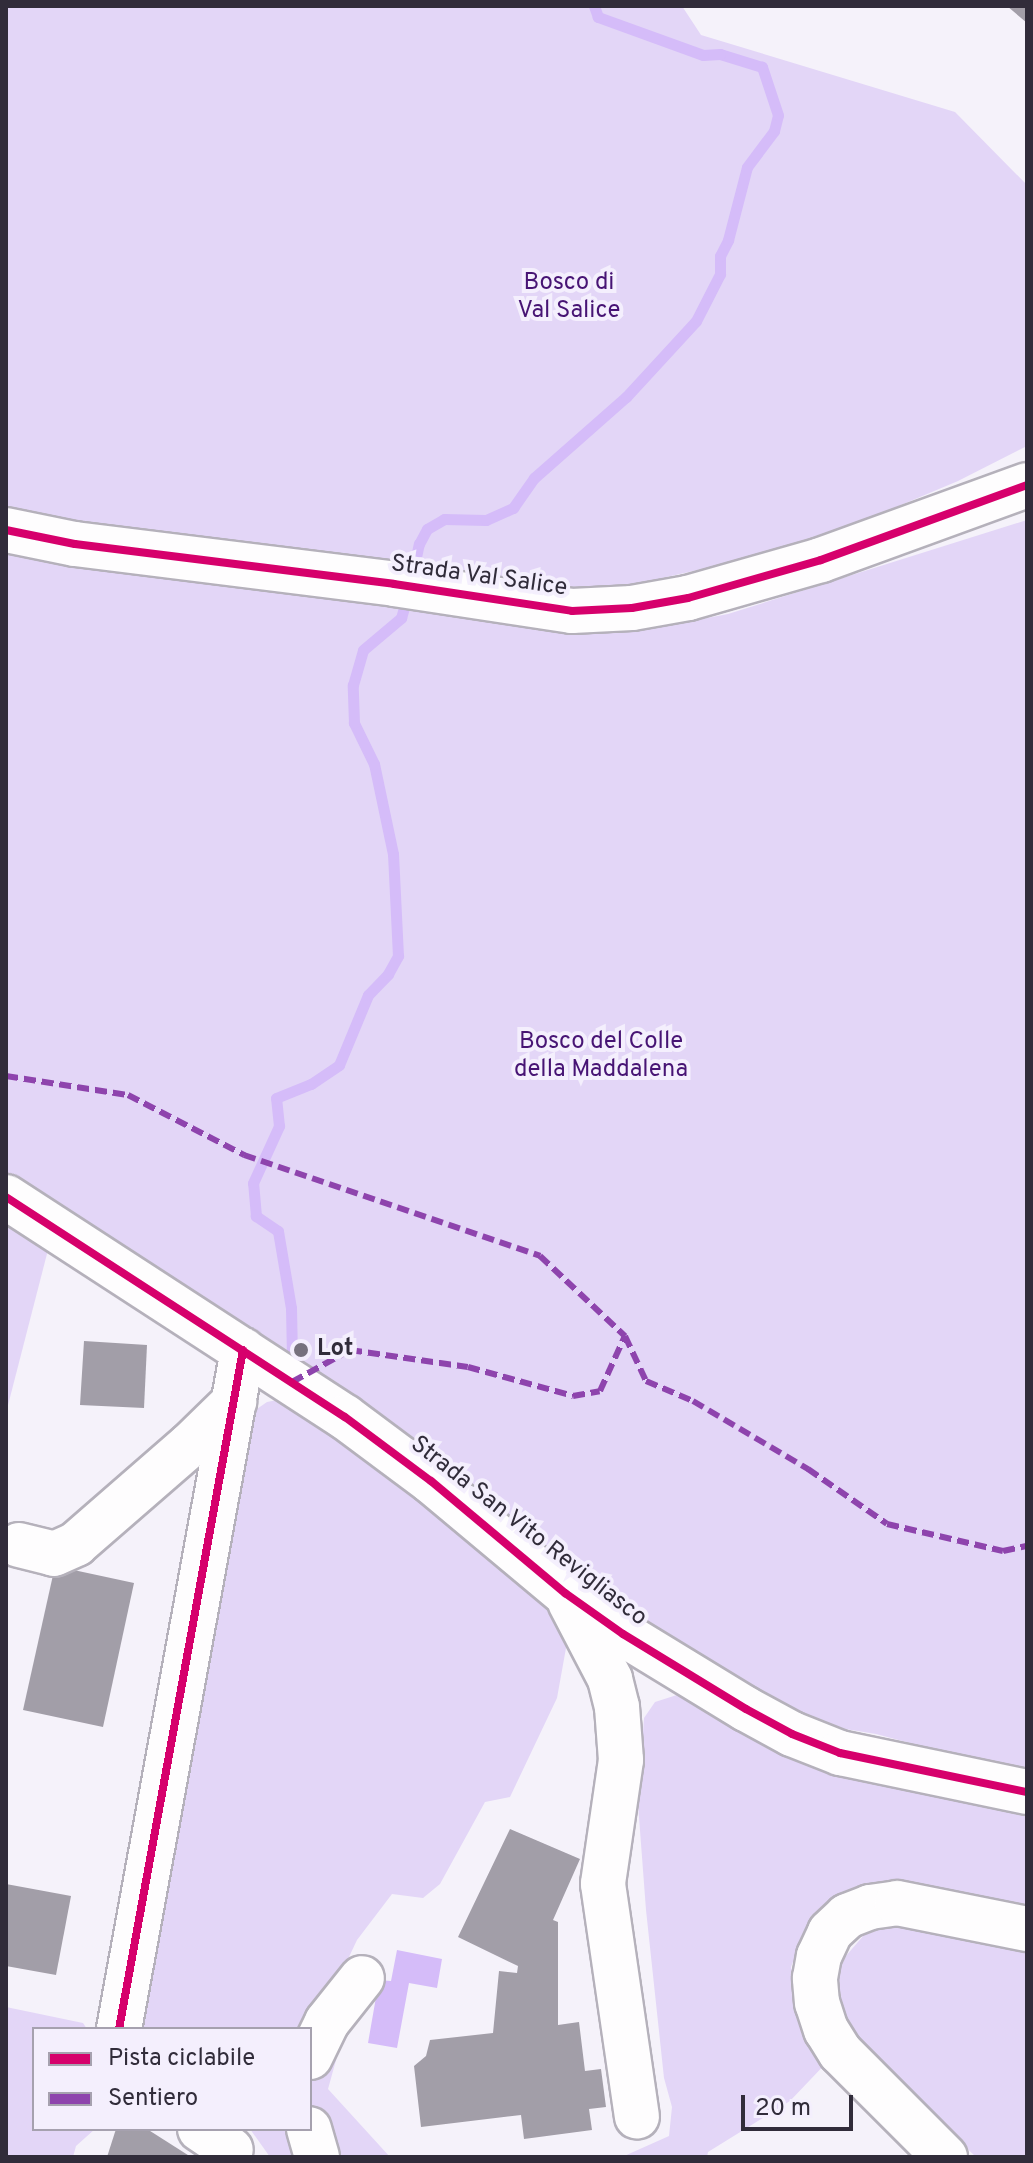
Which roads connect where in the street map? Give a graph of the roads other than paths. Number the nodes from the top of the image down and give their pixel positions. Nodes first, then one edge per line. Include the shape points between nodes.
1 (1027, 485) edge
2 (6, 530) edge
3 (6, 1197) edge
4 (243, 1350) junction
5 (234, 1402) junction
6 (19, 1545) dead end
7 (565, 1593) junction
8 (1027, 1792) edge
9 (1027, 1929) edge
10 (362, 1978) dead end
11 (119, 2027) edge
12 (312, 2053) edge
13 (637, 2117) dead end
14 (310, 2131) edge
15 (317, 2157) edge
16 (945, 2157) edge

1 - 2 street, Strada Val Salice via 821,560 688,598 572,611 75,544
3 - 4 street, Strada San Vito Revigliasco
4 - 5 street
4 - 7 street, Strada San Vito Revigliasco via 431,1481
5 - 6 street via 76,1544 54,1554
5 - 11 street
7 - 8 street, Strada San Vito Revigliasco via 623,1634 792,1734 840,1753
7 - 13 street via 610,1679 617,1707 621,1760 603,1884
9 - 16 street via 897,1903 847,1916 830,1932 819,1956 817,2003 826,2030 840,2052
10 - 12 street via 327,2022
14 - 15 street

